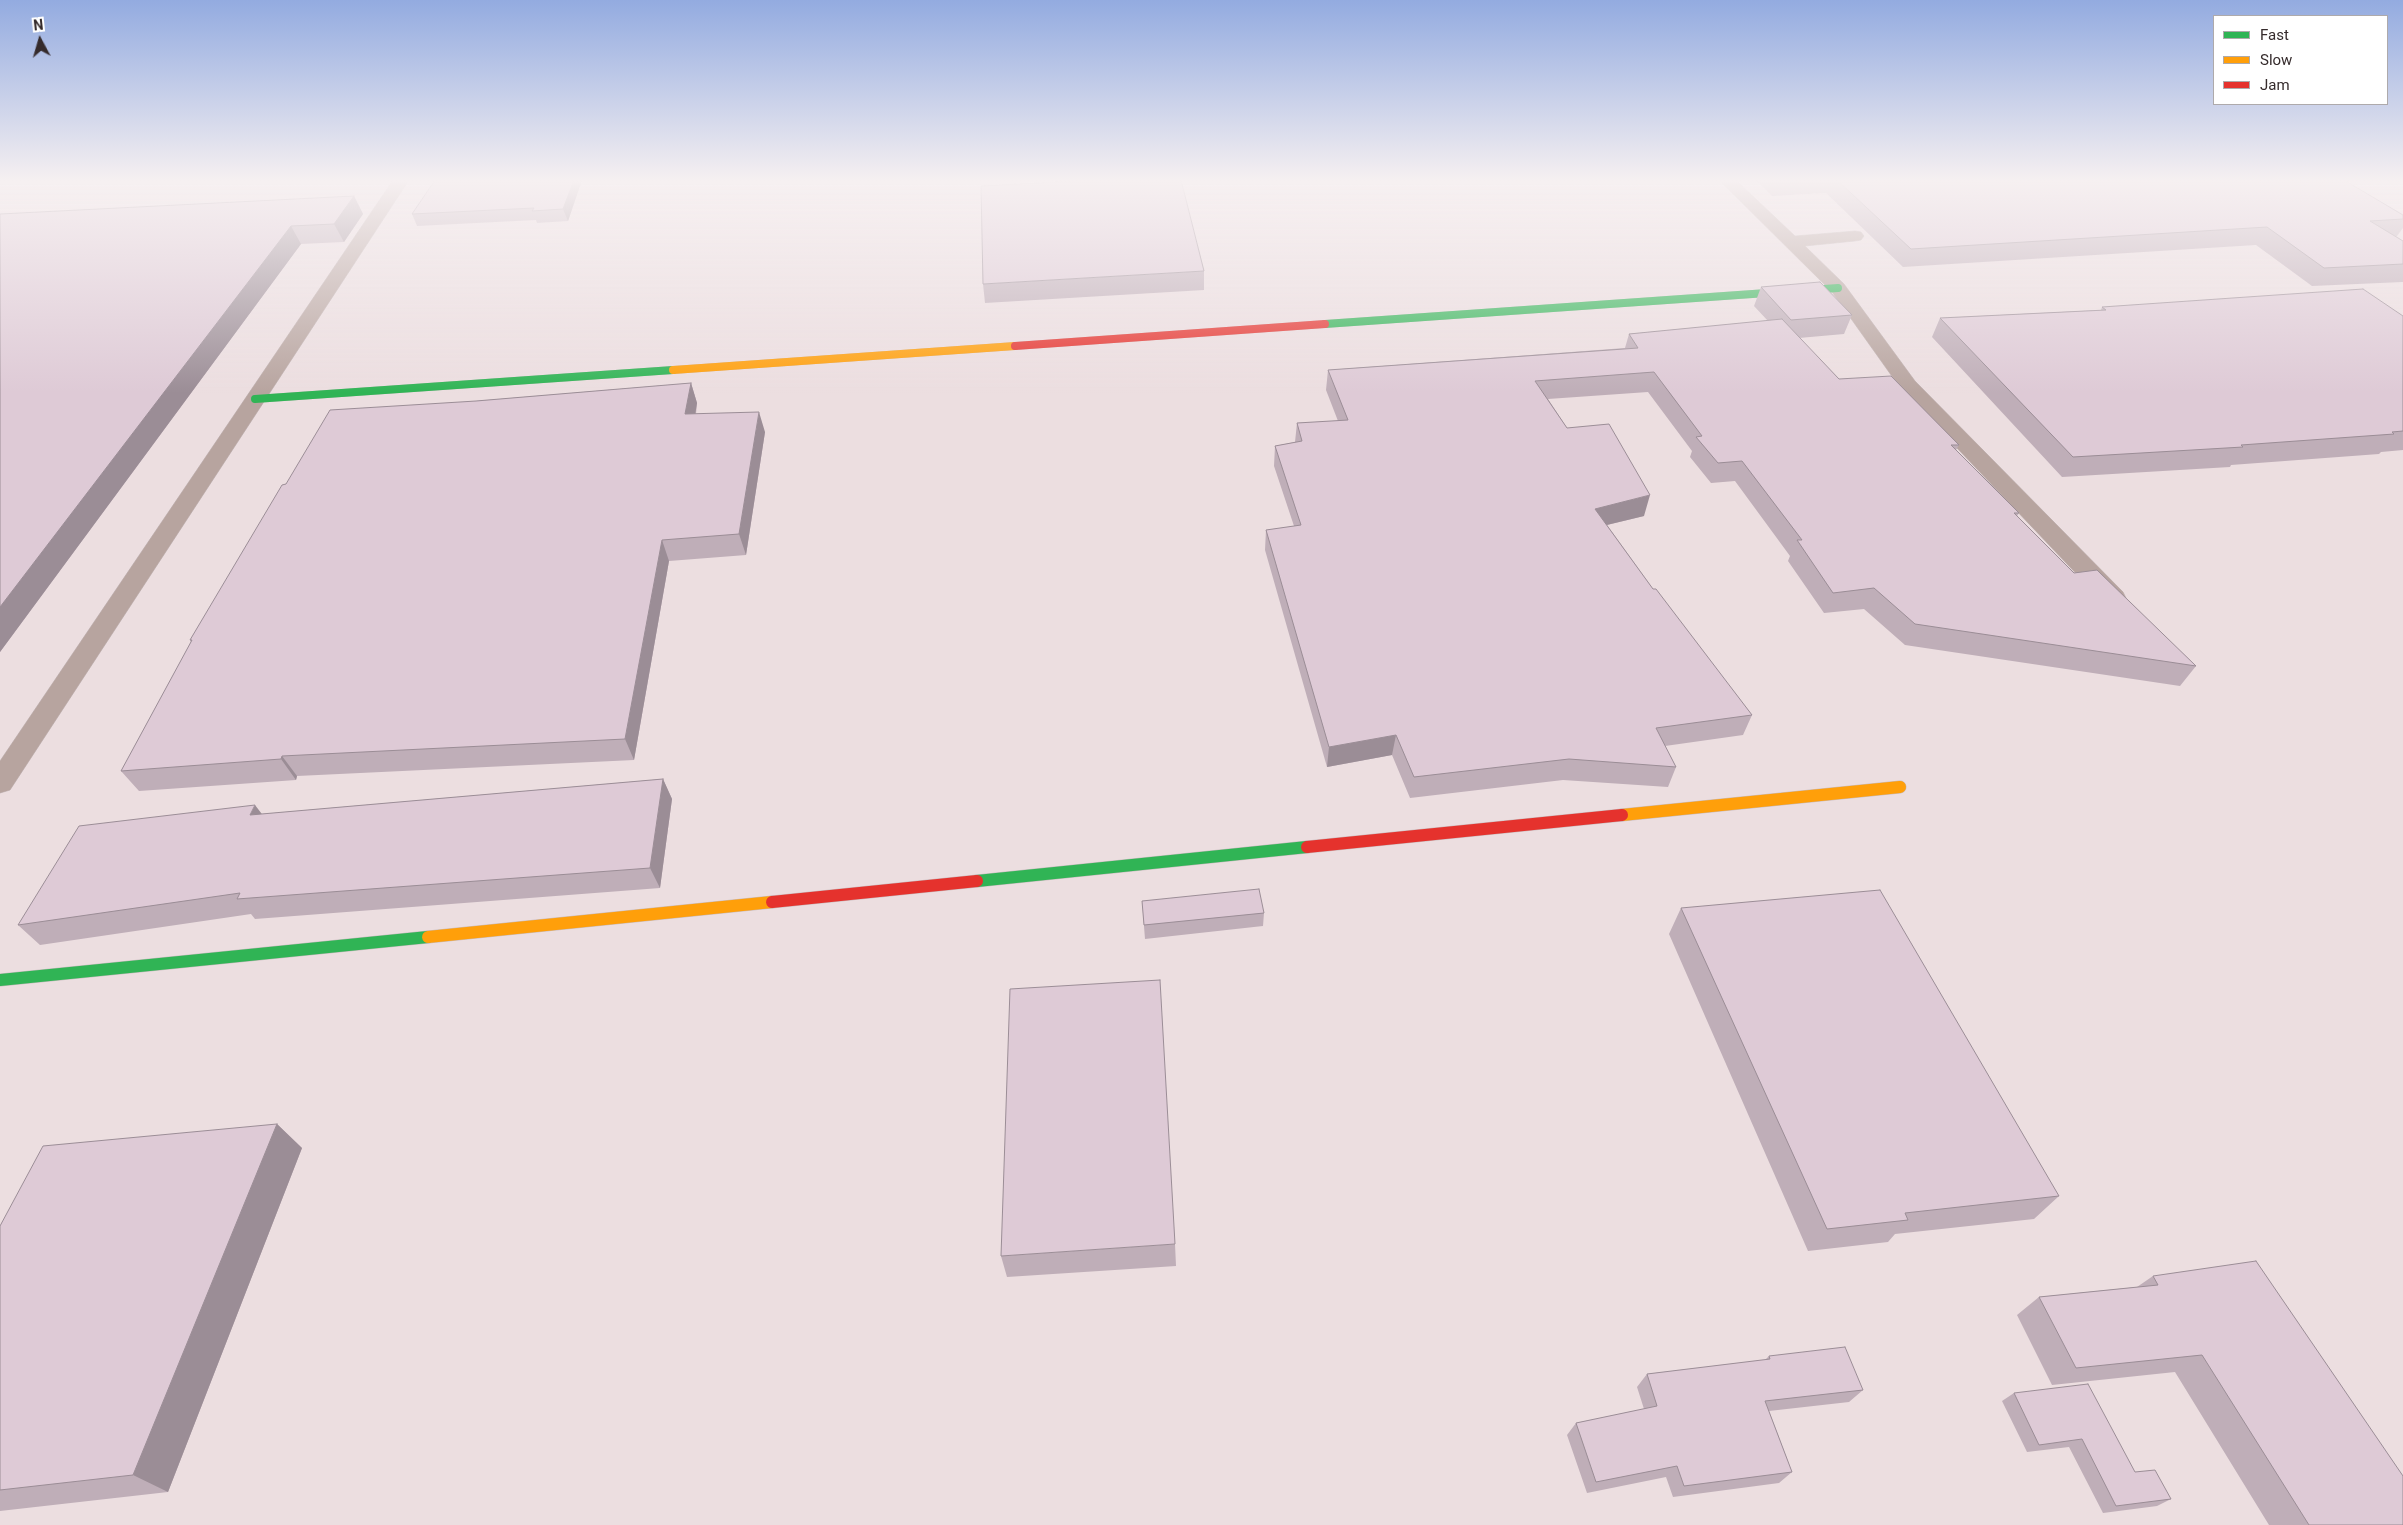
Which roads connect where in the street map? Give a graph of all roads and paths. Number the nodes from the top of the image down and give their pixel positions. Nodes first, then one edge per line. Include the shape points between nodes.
1 (354, 251) edge
2 (1800, 251) edge
3 (1838, 288) junction
4 (255, 399) junction
5 (2130, 614) edge
6 (0, 783) edge
7 (1900, 787) dead end
8 (0, 980) edge

1 - 4 street
2 - 3 street
3 - 4 street
3 - 5 street via 1908,385
4 - 6 street
7 - 8 street

